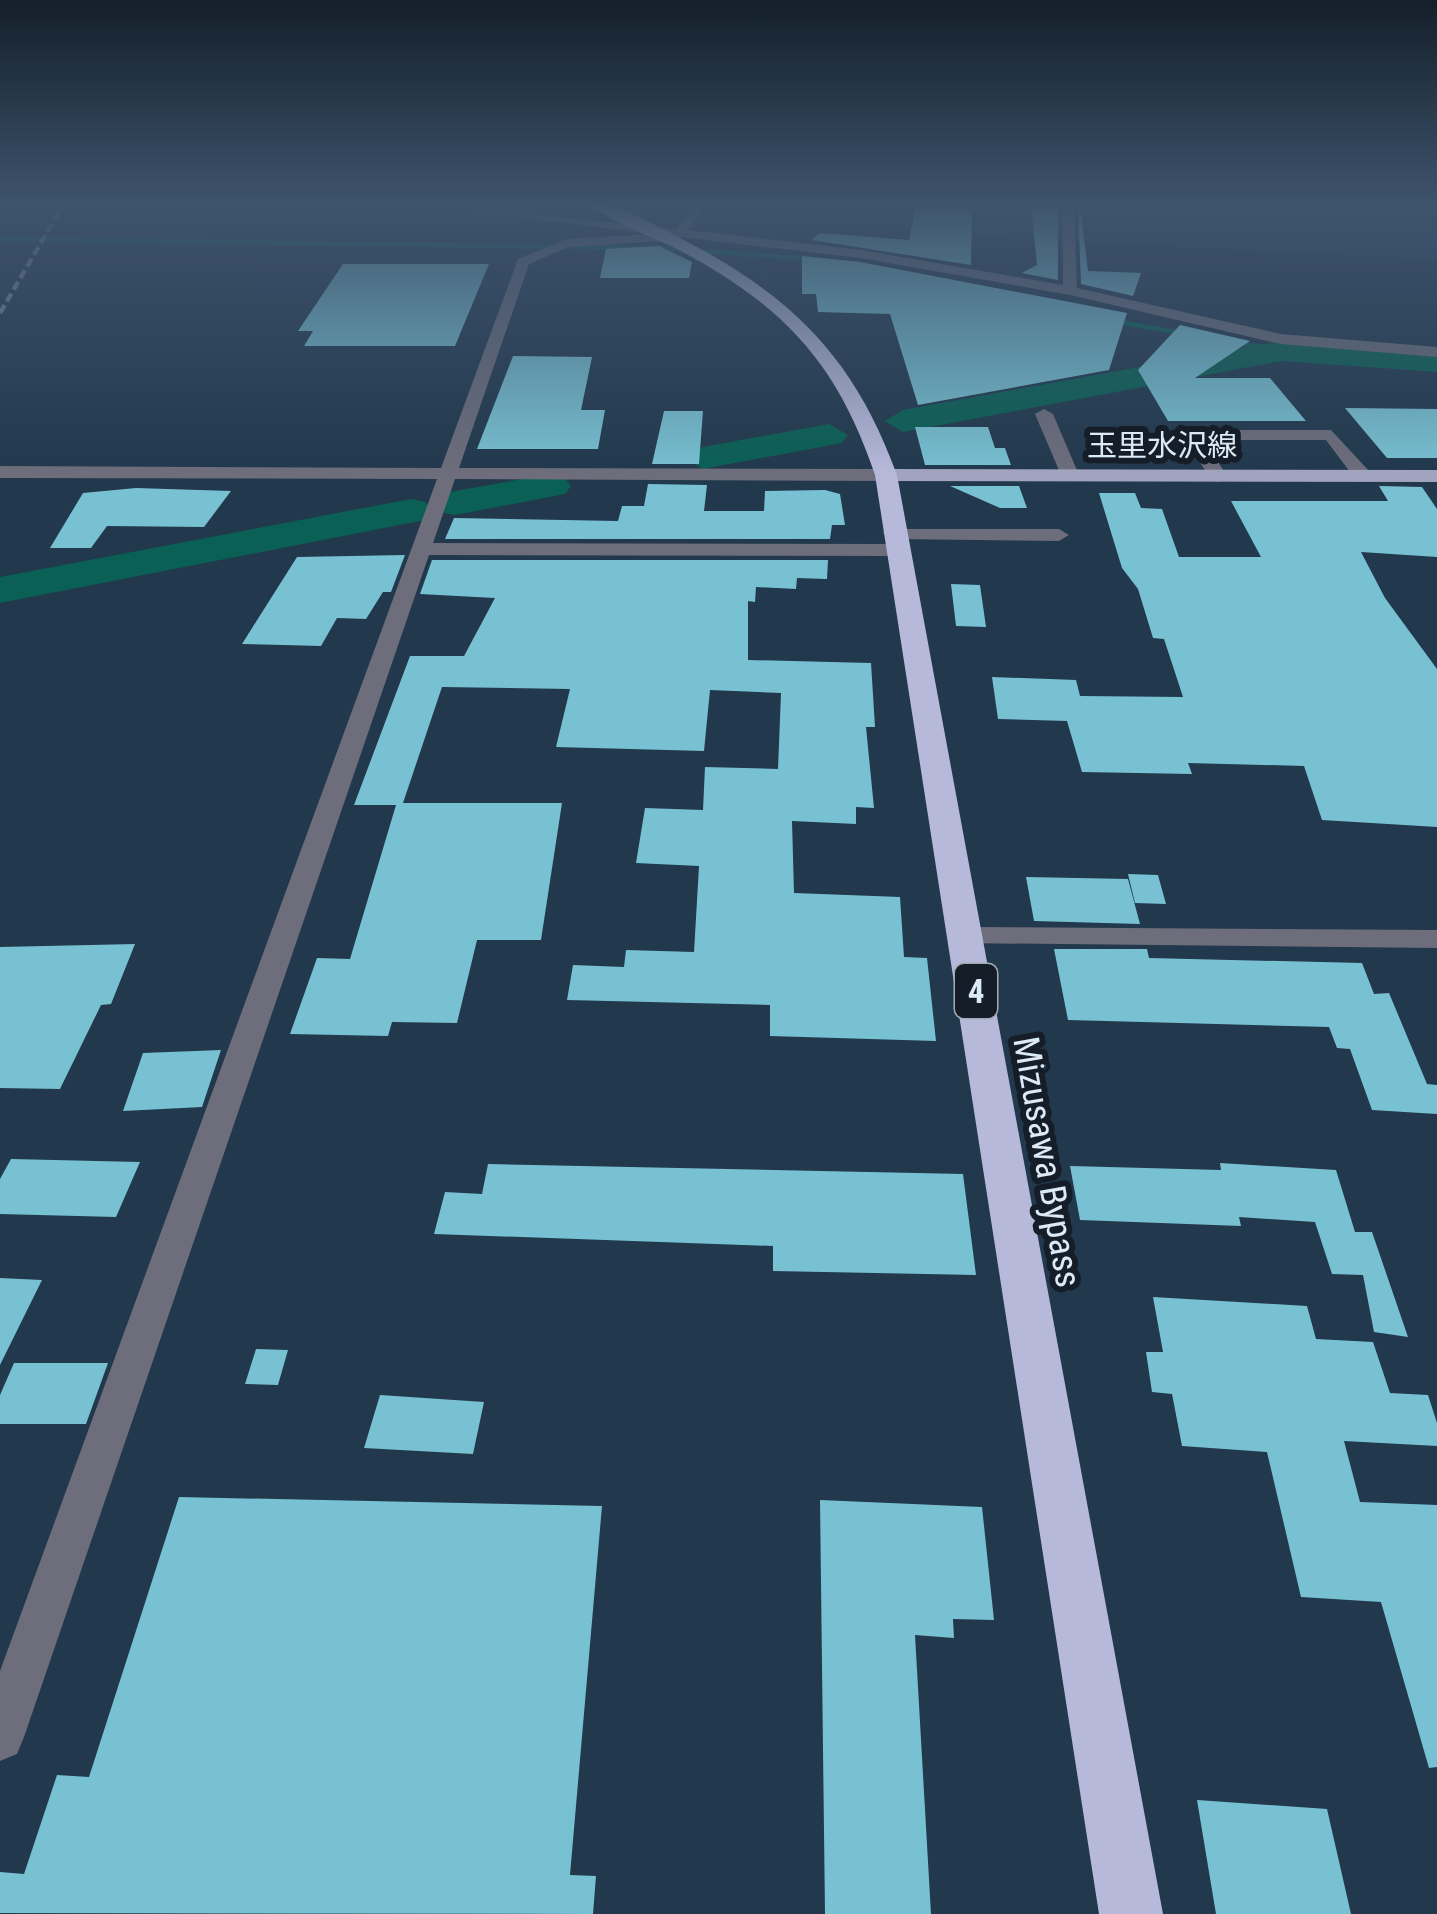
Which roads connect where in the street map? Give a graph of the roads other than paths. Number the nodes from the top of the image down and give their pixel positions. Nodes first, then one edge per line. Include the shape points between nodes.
1 (512, 294) edge
2 (761, 294) edge
3 (1084, 294) edge
4 (1437, 352) edge
5 (1044, 414) dead end
6 (0, 472) edge
7 (886, 475) junction
8 (1070, 475) junction
9 (1218, 476) junction
10 (1363, 476) junction
11 (1437, 476) edge
12 (0, 484) edge
13 (438, 505) junction
14 (1059, 535) dead end
15 (894, 542) junction
16 (966, 936) junction
17 (1437, 938) edge
18 (0, 1737) edge
19 (1131, 1914) edge

1 - 13 street
2 - 7 highway, Mizusawa Bypass / 4 via 846,376 872,422
3 - 4 street via 1281,340
5 - 8 street
6 - 13 street via 409,472
7 - 8 main road, 玉里水沢線
7 - 13 street
7 - 15 highway, Mizusawa Bypass / 4
8 - 9 main road, 玉里水沢線
9 - 10 main road, 玉里水沢線
9 - 10 street via 1192,435 1330,435
10 - 11 main road, 玉里水沢線
12 - 13 street
13 - 15 street
13 - 18 street
14 - 15 street
15 - 16 highway, Mizusawa Bypass / 4
16 - 17 street
16 - 19 highway, Mizusawa Bypass / 4

